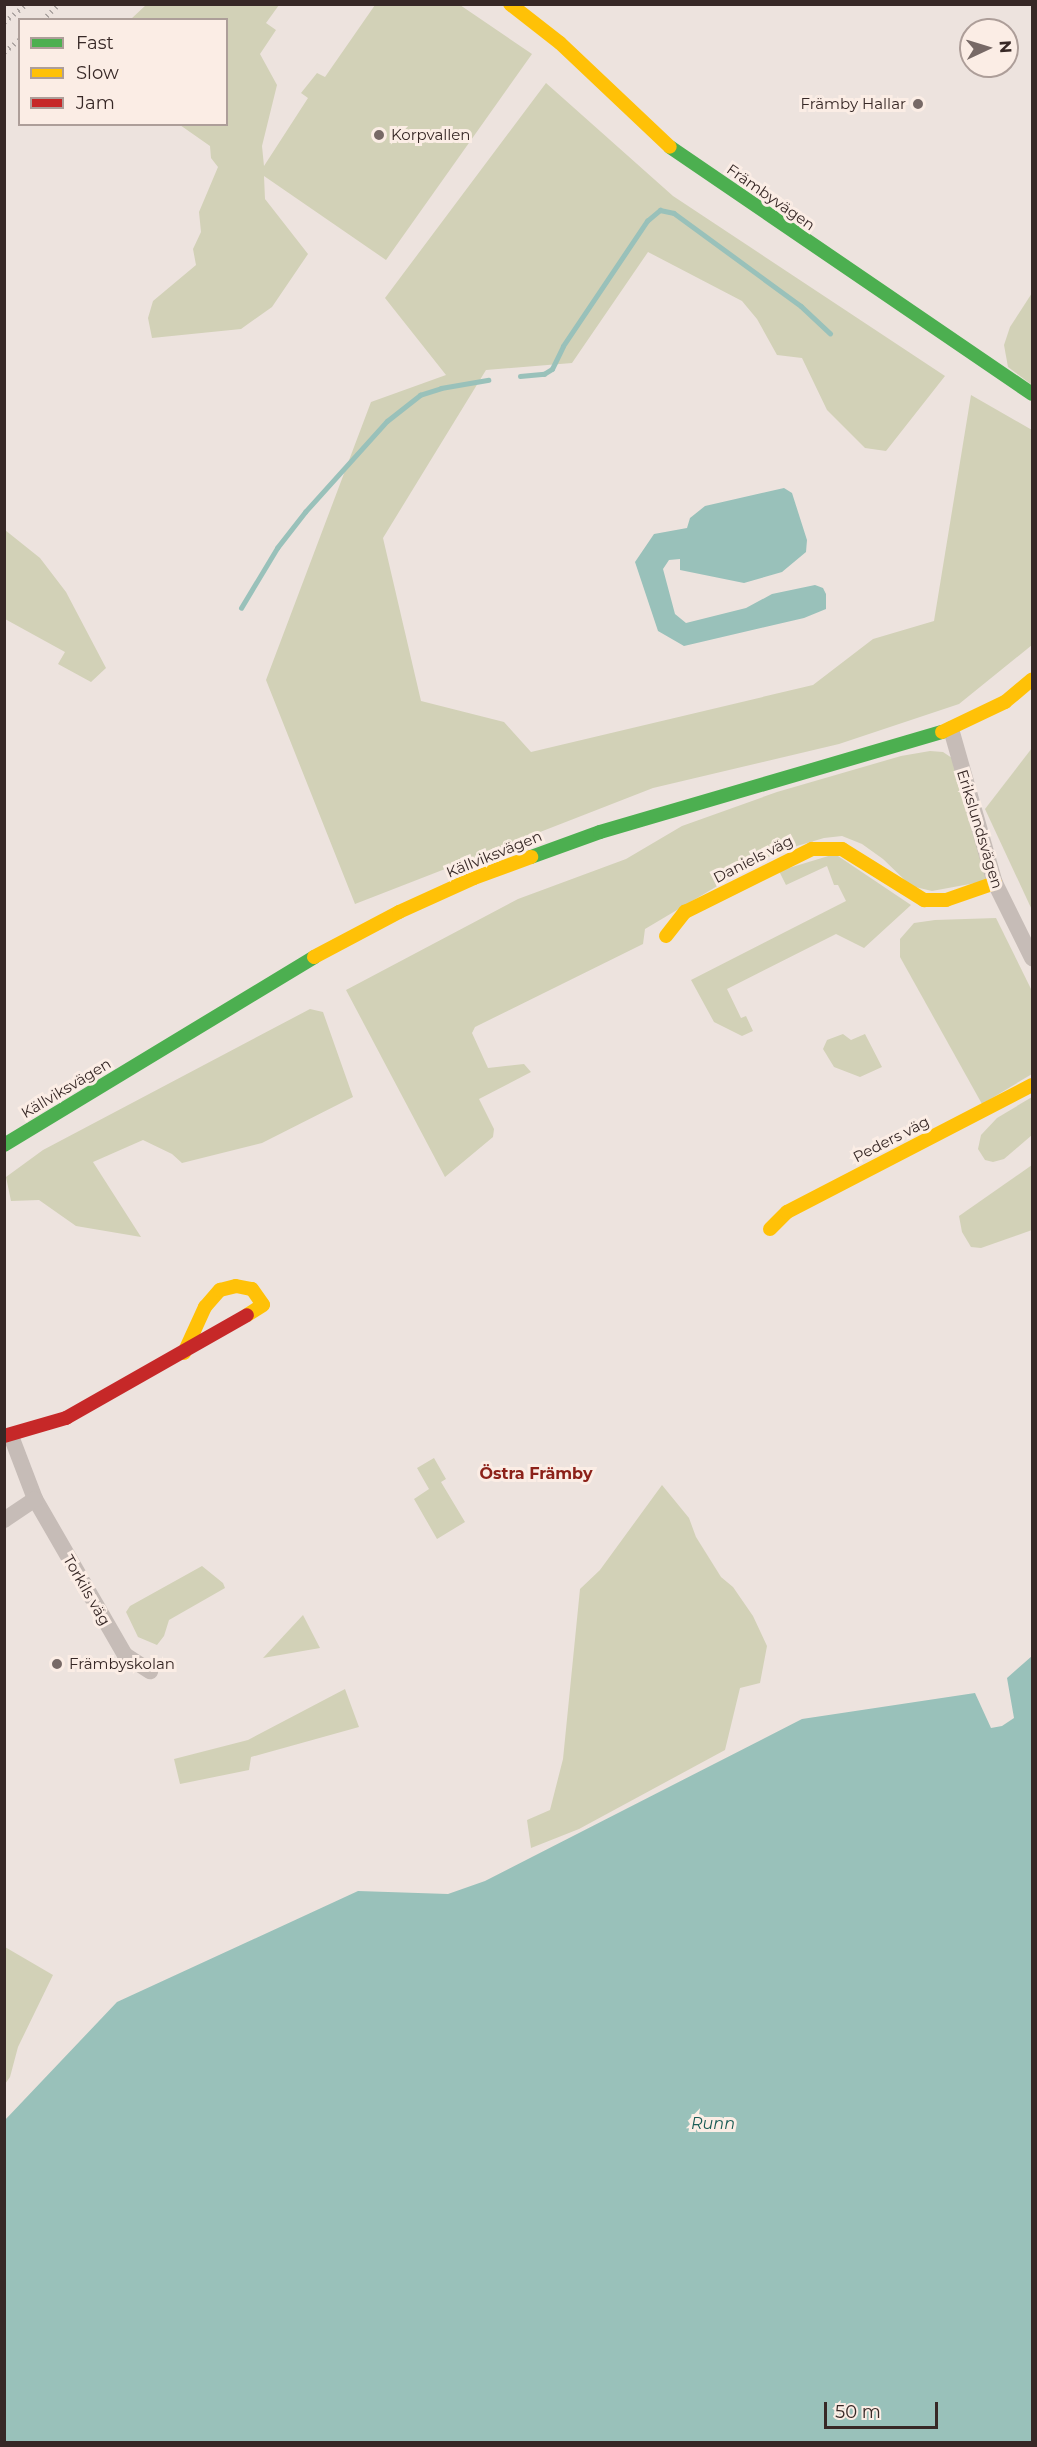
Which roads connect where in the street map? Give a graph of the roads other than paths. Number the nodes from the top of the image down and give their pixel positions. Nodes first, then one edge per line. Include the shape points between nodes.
1 (510, 4) edge
2 (1032, 394) edge
3 (1032, 679) edge
4 (951, 729) junction
5 (995, 883) junction
6 (666, 936) dead end
7 (1032, 958) edge
8 (1032, 1085) edge
9 (4, 1145) edge
10 (770, 1229) dead end
11 (184, 1353) junction
12 (8, 1436) edge
13 (35, 1499) junction
14 (4, 1520) edge
15 (150, 1671) dead end

1 - 2 street, Främbyvägen via 560,43 664,143
3 - 4 street, Källviksvägen via 1005,702
4 - 5 street, Erikslundsvägen
4 - 9 street, Källviksvägen via 600,832 474,878 316,956
5 - 6 street, Daniels väg via 946,900 924,900 842,849 812,849 685,912
5 - 7 street, Erikslundsvägen
8 - 10 street, Peders väg via 787,1212
11 - 11 street, Torkils väg via 205,1307 220,1290 236,1286 252,1289 263,1305
11 - 12 street, Torkils väg via 66,1418
12 - 13 street, Torkils väg
13 - 14 street
13 - 15 street, Torkils väg via 125,1655

